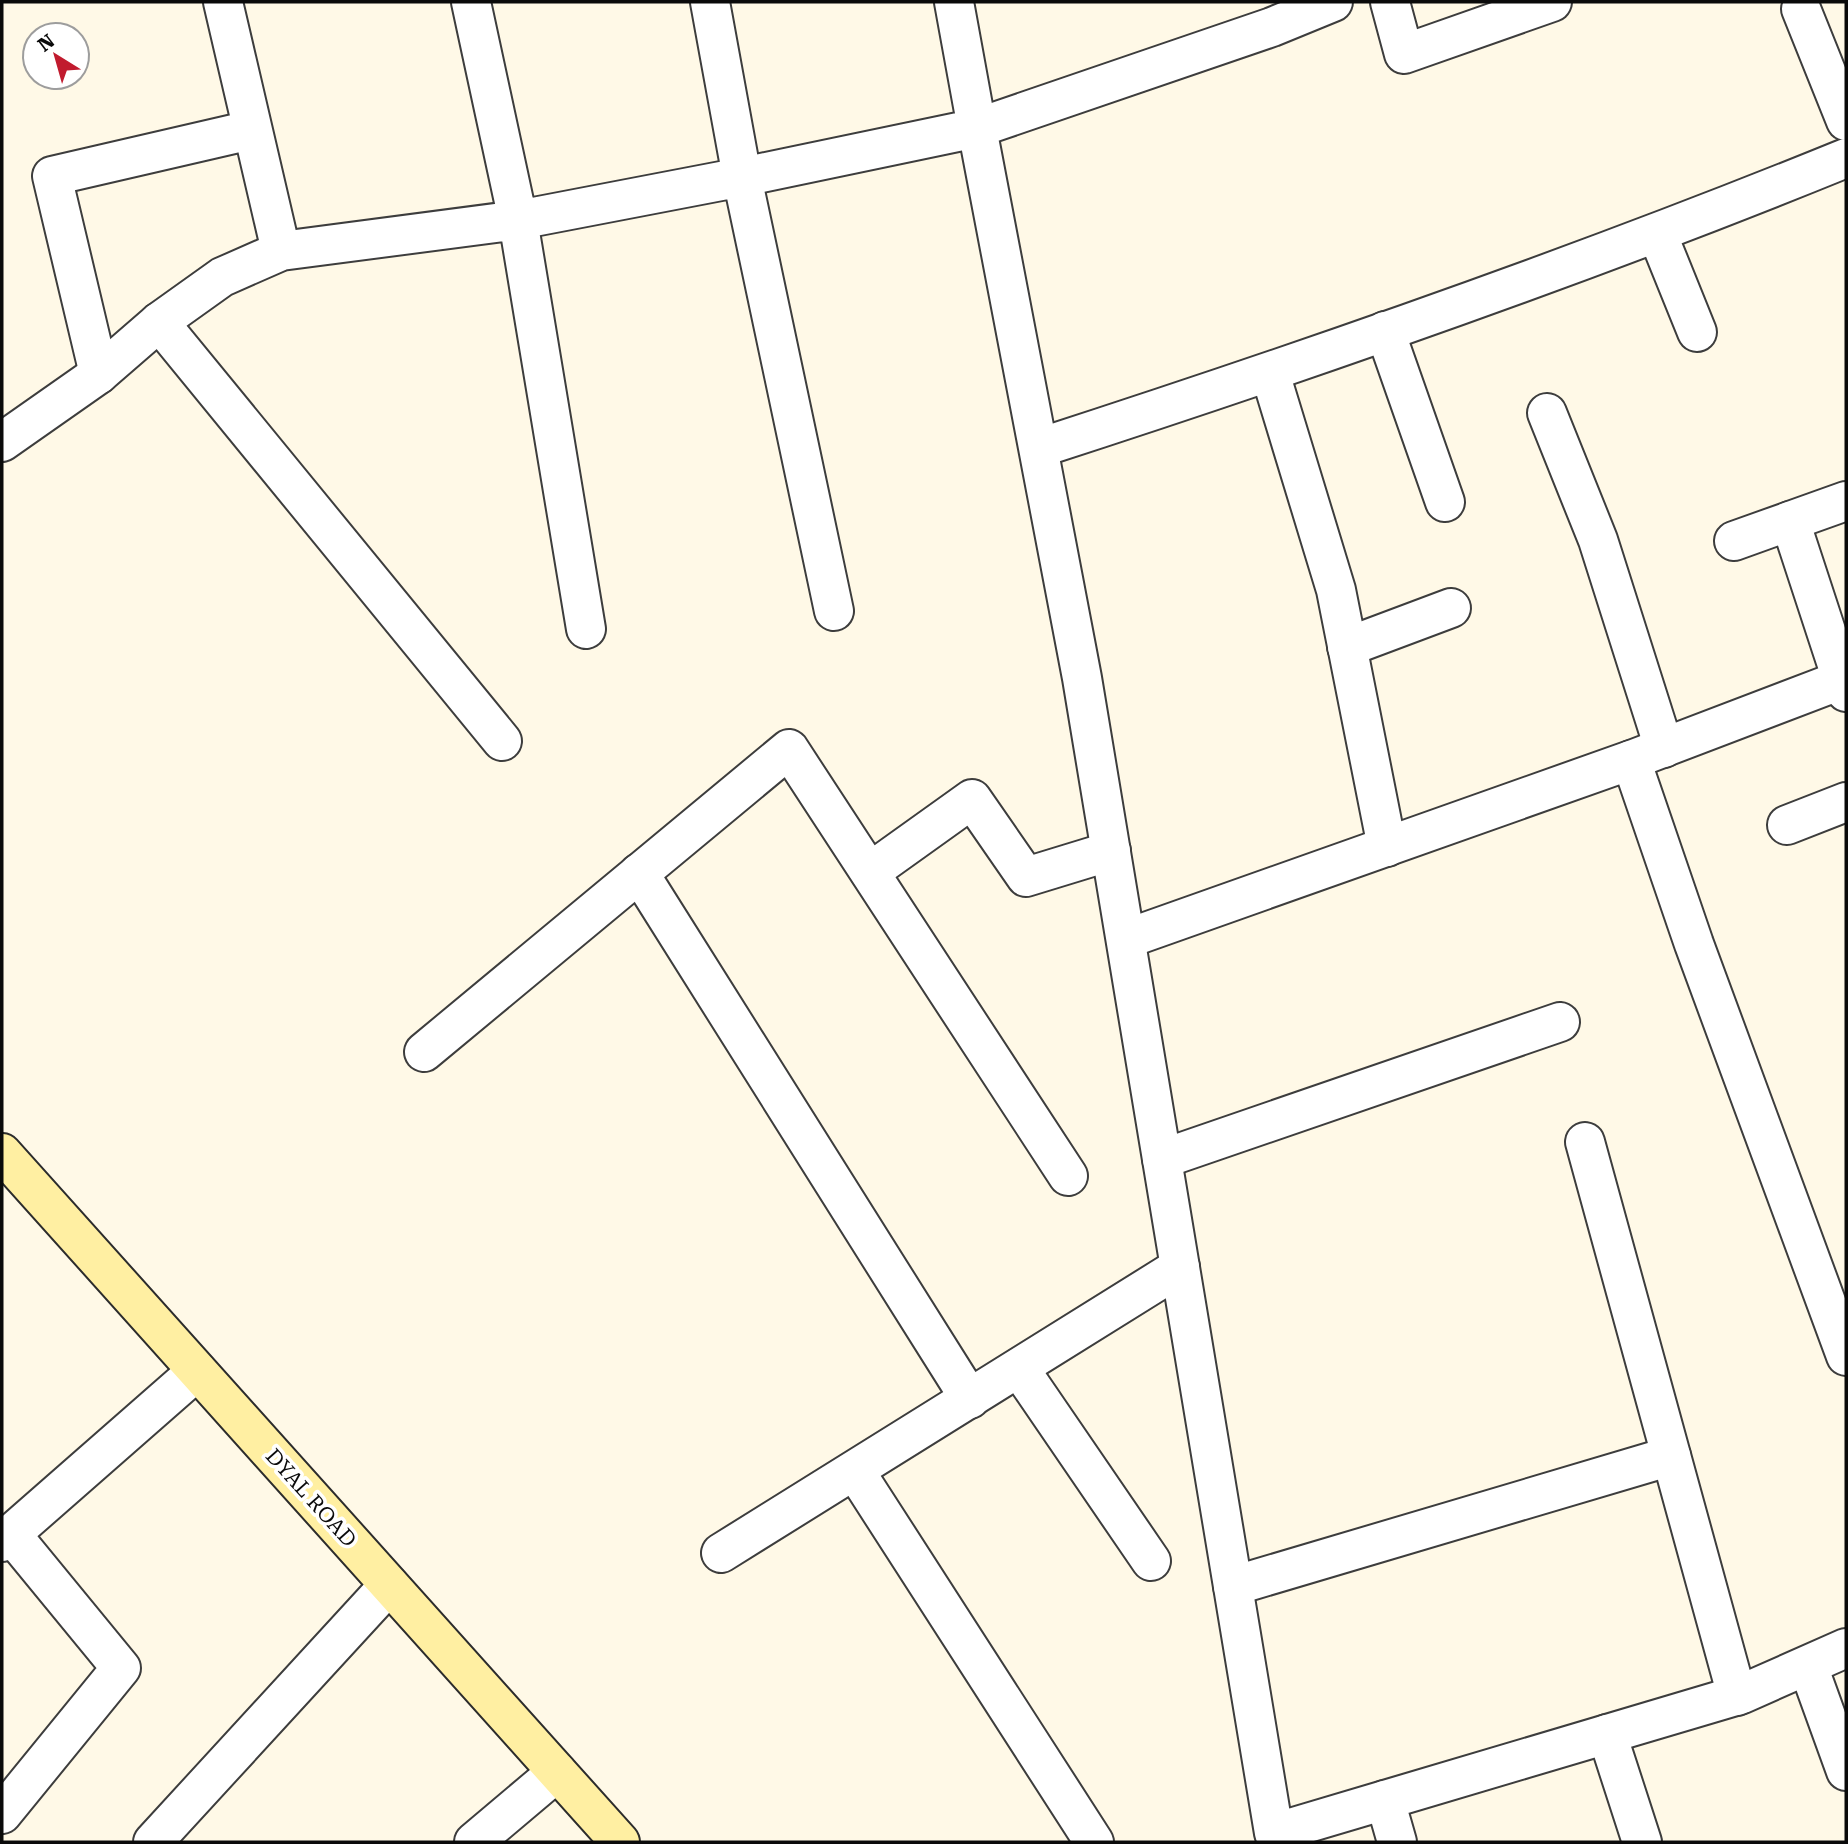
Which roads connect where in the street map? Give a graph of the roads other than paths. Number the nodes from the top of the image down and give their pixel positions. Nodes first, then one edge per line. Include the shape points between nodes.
1 (223, 2) edge
2 (471, 2) edge
3 (710, 2) edge
4 (954, 2) edge
5 (1333, 2) edge
6 (1390, 2) edge
7 (1552, 2) edge
8 (1801, 9) dead end
9 (1846, 121) edge
10 (977, 128) junction
11 (251, 130) junction
12 (1846, 158) edge
13 (742, 177) junction
14 (518, 220) junction
15 (1657, 233) junction
16 (281, 251) junction
17 (159, 322) junction
18 (1385, 331) junction
19 (1697, 332) dead end
20 (1270, 373) junction
21 (99, 374) junction
22 (1547, 413) dead end
23 (2, 442) edge
24 (1039, 448) junction
25 (1846, 501) edge
26 (1445, 502) dead end
27 (1790, 521) junction
28 (1734, 541) dead end
29 (1451, 608) dead end
30 (834, 611) dead end
31 (586, 629) dead end
32 (1348, 647) junction
33 (1844, 686) edge
34 (502, 741) dead end
35 (1647, 754) junction
36 (1846, 802) edge
37 (1787, 825) dead end
38 (1387, 847) junction
39 (1111, 851) junction
40 (870, 872) junction
41 (639, 873) junction
42 (1125, 939) junction
43 (1560, 1022) dead end
44 (424, 1052) dead end
45 (1585, 1142) dead end
46 (2, 1153) edge
47 (1162, 1159) junction
48 (1068, 1176) dead end
49 (1180, 1267) junction
50 (1846, 1356) edge
51 (1019, 1368) junction
52 (197, 1371) junction
53 (970, 1399) junction
54 (1671, 1456) junction
55 (855, 1471) junction
56 (6, 1538) edge
57 (721, 1553) dead end
58 (1151, 1562) dead end
59 (389, 1585) junction
60 (1233, 1586) junction
61 (1846, 1648) edge
62 (1808, 1666) junction
63 (1737, 1696) junction
64 (1607, 1734) junction
65 (1846, 1771) edge
66 (557, 1772) junction
67 (1385, 1800) junction
68 (2, 1814) edge
69 (153, 1842) edge
70 (474, 1842) edge
71 (620, 1842) edge
72 (1094, 1842) edge
73 (1397, 1842) edge
74 (1642, 1842) edge

1 - 11 street
2 - 14 street
3 - 13 street
4 - 10 street
5 - 10 street
6 - 7 street via 1404,54
8 - 9 street
10 - 13 street
10 - 24 street
11 - 16 street
11 - 21 street via 52,176
12 - 15 street
13 - 14 street
13 - 30 street
14 - 16 street
14 - 31 street
15 - 18 street
15 - 19 street
16 - 17 street via 222,276
17 - 21 street
17 - 34 street
18 - 20 street
18 - 26 street
20 - 24 street
20 - 32 street via 1336,590
21 - 23 street
22 - 35 street via 1598,540
24 - 39 street
25 - 27 street
27 - 28 street
27 - 33 street
29 - 32 street
32 - 38 street
33 - 35 street
35 - 38 street
35 - 50 street via 1694,943
36 - 37 street
38 - 42 street
39 - 40 street via 1026,877 972,799
39 - 42 street
40 - 41 street via 789,749
40 - 48 street
41 - 44 street
41 - 53 street
42 - 47 street
43 - 47 street
45 - 54 street
46 - 52 street, DYAL ROAD
47 - 49 street
49 - 51 street
49 - 60 street
51 - 53 street
51 - 58 street
52 - 56 street
52 - 59 street, DYAL ROAD
53 - 55 street
54 - 60 street
54 - 63 street
55 - 57 street
55 - 72 street
56 - 68 street via 121,1668
59 - 66 street, DYAL ROAD
59 - 69 street
60 - 67 street via 1275,1833
61 - 62 street
62 - 63 street
62 - 65 street
63 - 64 street
64 - 67 street
64 - 74 street
66 - 70 street
66 - 71 street, DYAL ROAD
67 - 73 street

